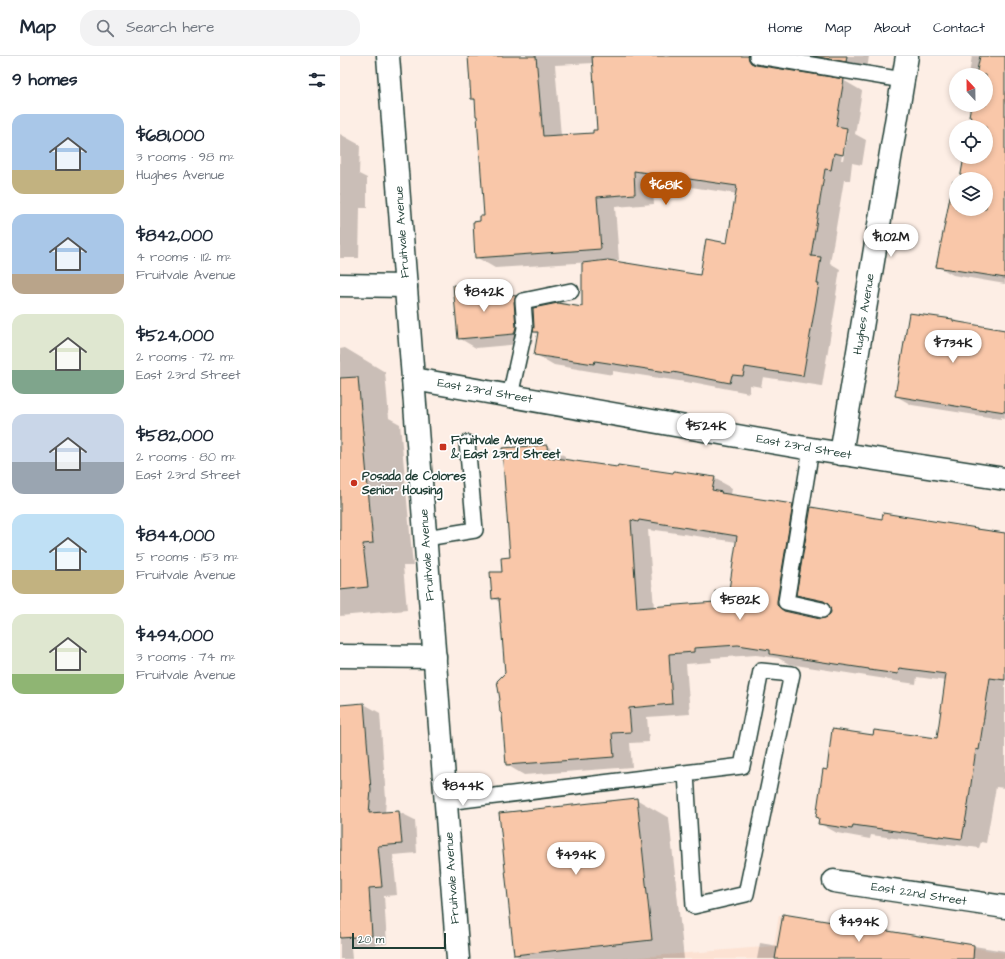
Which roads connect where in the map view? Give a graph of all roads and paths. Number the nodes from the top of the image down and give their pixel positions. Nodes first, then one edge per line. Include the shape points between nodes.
1 (388, 56) edge
2 (757, 56) edge
3 (907, 56) edge
4 (903, 80) junction
5 (340, 285) edge
6 (406, 286) junction
7 (571, 291) dead end
8 (414, 379) junction
9 (510, 396) junction
10 (467, 443) dead end
11 (811, 449) junction
12 (841, 454) junction
13 (1005, 479) edge
14 (426, 538) junction
15 (822, 610) dead end
16 (340, 656) edge
17 (435, 657) junction
18 (686, 773) junction
19 (446, 802) junction
20 (834, 881) dead end
21 (1005, 907) edge
22 (458, 959) edge

1 - 6 street, Fruitvale Avenue
2 - 4 lane
3 - 4 street, Hughes Avenue
4 - 12 street, Hughes Avenue
5 - 6 street
6 - 8 street, Fruitvale Avenue
7 - 9 lane via 524,301 525,328
8 - 9 street, East 23rd Street
8 - 14 street, Fruitvale Avenue
9 - 11 street, East 23rd Street
10 - 14 lane via 475,530
11 - 12 street, East 23rd Street
11 - 15 lane via 786,602
12 - 13 street, East 23rd Street
14 - 17 street, Fruitvale Avenue
16 - 17 street
17 - 19 street, Fruitvale Avenue
18 - 18 lane via 742,766 760,671 792,674 746,894 694,906
18 - 19 lane
19 - 22 street, Fruitvale Avenue
20 - 21 street, East 22nd Street

